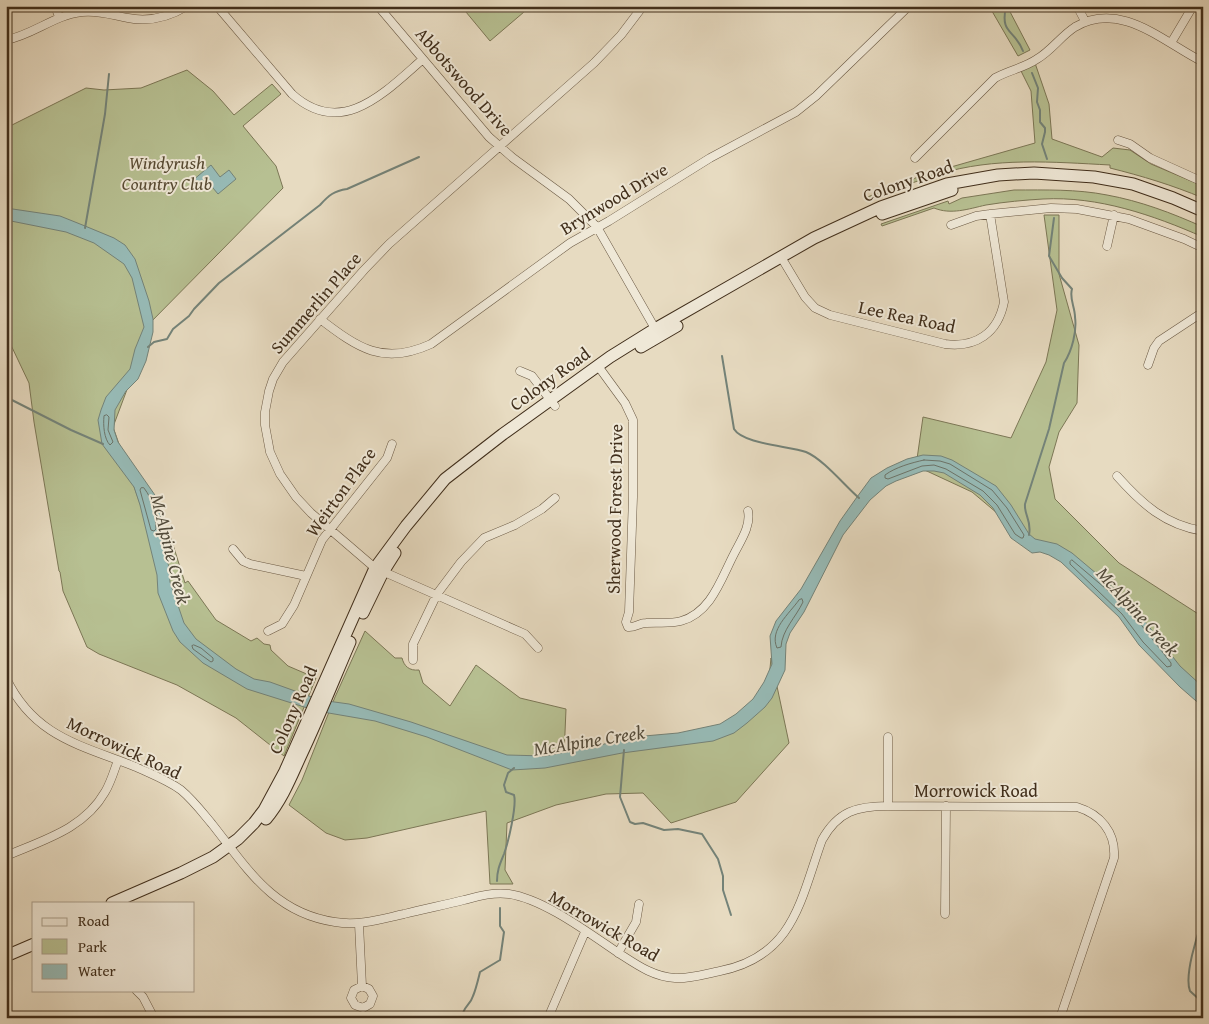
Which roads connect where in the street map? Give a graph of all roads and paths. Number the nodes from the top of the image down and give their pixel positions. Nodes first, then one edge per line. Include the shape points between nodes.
1 (55, 6) edge
2 (187, 6) edge
3 (217, 6) edge
4 (378, 6) edge
5 (644, 6) edge
6 (909, 6) edge
7 (1077, 6) edge
8 (1193, 6) edge
9 (59, 17) junction
10 (1085, 21) junction
11 (6, 40) edge
12 (1171, 43) junction
13 (423, 60) junction
14 (1203, 62) edge
15 (1118, 140) dead end
16 (499, 147) junction
17 (915, 158) dead end
18 (1203, 182) edge
19 (908, 201) junction
20 (1203, 211) edge
21 (990, 214) junction
22 (1114, 215) junction
23 (1203, 218) edge
24 (951, 225) dead end
25 (597, 227) junction
26 (1107, 246) dead end
27 (1203, 248) edge
28 (783, 260) junction
29 (1203, 312) edge
30 (320, 319) junction
31 (658, 332) junction
32 (1148, 365) dead end
33 (601, 368) junction
34 (520, 371) dead end
35 (553, 403) junction
36 (392, 444) dead end
37 (1117, 476) dead end
38 (555, 498) dead end
39 (748, 511) dead end
40 (331, 530) junction
41 (1203, 531) edge
42 (233, 549) dead end
43 (379, 570) junction
44 (306, 576) junction
45 (437, 594) junction
46 (268, 631) dead end
47 (538, 648) dead end
48 (413, 660) dead end
49 (6, 678) edge
50 (888, 736) dead end
51 (118, 760) junction
52 (888, 806) junction
53 (946, 806) junction
54 (232, 849) junction
55 (6, 856) edge
56 (114, 902) edge
57 (133, 902) edge
58 (639, 904) dead end
59 (945, 914) dead end
60 (359, 924) junction
61 (585, 932) junction
62 (32, 937) edge
63 (32, 945) edge
64 (6, 948) edge
65 (618, 953) junction
66 (6, 956) edge
67 (362, 986) dead end
68 (138, 992) edge
69 (154, 1018) edge
70 (548, 1018) edge
71 (1060, 1018) edge

1 - 9 street
2 - 9 street via 153,19 96,11
3 - 13 street via 287,89 306,105 317,109 344,112 362,107
4 - 13 street, Abbotswood Drive
5 - 16 street, Summerlin Place via 603,54
6 - 25 street, Brynwood Drive via 796,112 710,158
7 - 10 street
8 - 12 street
9 - 11 street via 24,35
10 - 12 street via 1106,17 1131,20
10 - 17 street via 1067,32 1038,59 995,78
12 - 14 street
13 - 16 street, Abbotswood Drive
15 - 18 street
16 - 25 street, Abbotswood Drive via 569,199
16 - 30 street, Summerlin Place via 389,244
19 - 20 main road, Colony Road via 946,184 966,180 1050,173 1133,184
19 - 23 main road, Colony Road via 968,187 1035,180 1095,184 1135,192
19 - 28 main road, Colony Road via 843,223
21 - 22 street via 1060,208
21 - 24 street
21 - 28 street, Lee Rea Road via 1004,302 993,328 971,342 945,344 830,316 815,308 805,297
22 - 26 street
22 - 27 street
25 - 30 street, Brynwood Drive via 546,259 420,349 396,354 371,351 352,343
25 - 31 street, Abbotswood Drive
28 - 31 main road, Colony Road
29 - 32 street via 1159,341
30 - 40 street, Summerlin Place via 283,362 273,379 267,398 265,425 270,452 288,487
31 - 33 main road, Colony Road
33 - 35 main road, Colony Road
33 - 39 street, Sherwood Forest Drive via 633,420 628,627 679,622 702,609 709,602 747,527
34 - 35 street via 532,376
35 - 43 main road, Colony Road via 445,479 406,526
36 - 40 street, Weirton Place via 387,458
37 - 41 street via 1155,513 1175,524
38 - 45 street via 515,525 484,538 460,562
40 - 43 street, Summerlin Place
40 - 44 street, Weirton Place via 322,540
42 - 44 street via 250,564
43 - 45 street, Summerlin Place
43 - 54 main road, Colony Road via 267,812
44 - 46 street, Weirton Place via 282,624
45 - 47 street, Summerlin Place via 525,634
45 - 48 street via 413,644
49 - 51 street, Morrowick Road via 24,709 42,725 61,737
50 - 52 street
51 - 54 street, Morrowick Road via 167,781 179,790 200,809
51 - 55 street via 104,793 85,817 62,832
52 - 53 street, Morrowick Road
52 - 65 street, Morrowick Road via 861,807 834,822 822,840 790,925 769,950 749,963 693,977 675,978 650,972
53 - 59 street
53 - 71 street, Morrowick Road via 1077,807 1095,815 1107,827 1114,842 1114,858
54 - 56 main road, Colony Road
54 - 57 main road, Colony Road via 215,864
54 - 60 street, Morrowick Road via 254,878 281,902 322,920
58 - 65 street via 636,922
60 - 61 street, Morrowick Road via 489,894 504,894 534,902
60 - 67 street
61 - 65 street, Morrowick Road
61 - 70 street
62 - 64 main road
63 - 66 main road
68 - 69 street

